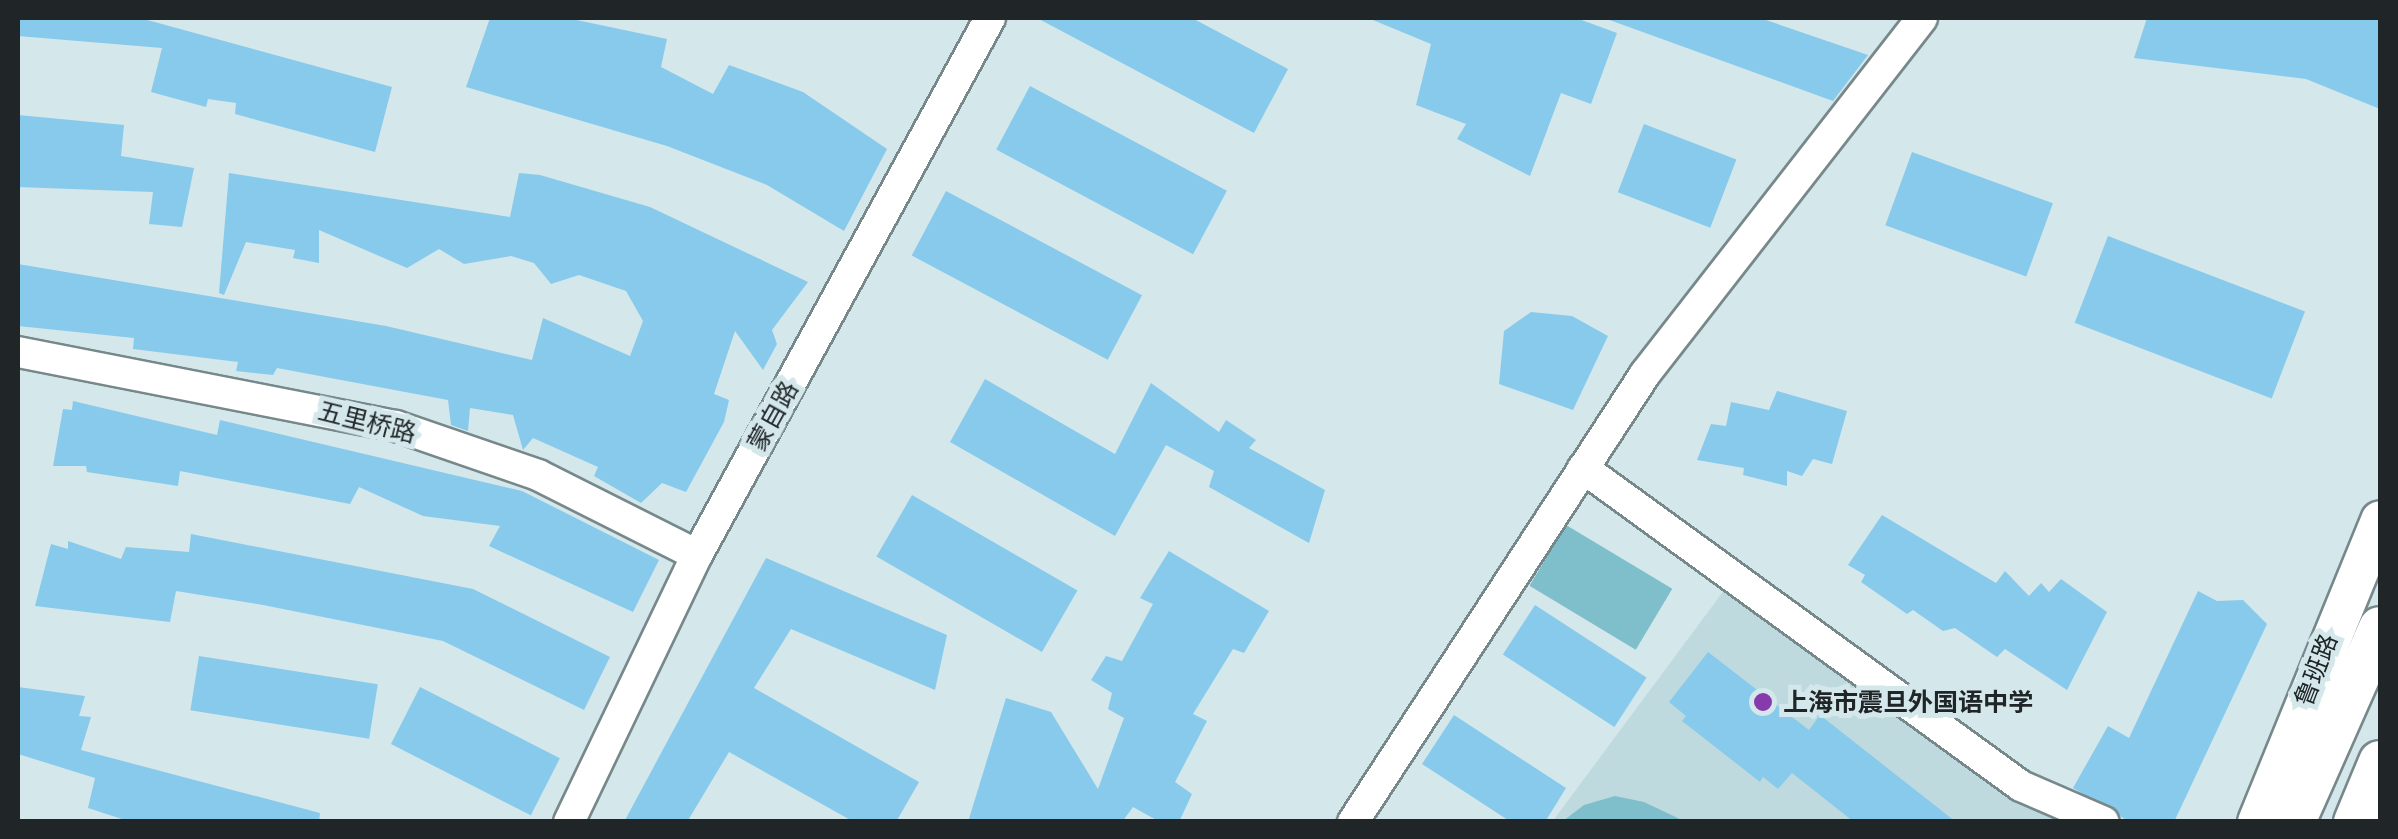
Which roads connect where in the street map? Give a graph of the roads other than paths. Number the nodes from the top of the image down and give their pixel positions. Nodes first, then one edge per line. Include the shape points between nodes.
1 (990, 18) edge
2 (1922, 18) edge
3 (18, 352) edge
4 (1583, 468) junction
5 (2380, 520) edge
6 (697, 554) junction
7 (2380, 628) edge
8 (2380, 762) edge
9 (2380, 808) edge
10 (569, 822) edge
11 (1353, 822) edge
12 (2104, 822) edge
13 (2257, 822) edge
14 (2294, 822) edge
15 (2355, 822) edge
16 (2375, 822) edge

1 - 6 street, 蒙自路
2 - 4 street via 1645,374
3 - 6 street, 五里桥路 via 396,426 538,476
4 - 11 street
4 - 12 street via 2022,786
5 - 13 main road, 鲁班路
6 - 10 street, 蒙自路
7 - 14 highway
8 - 15 highway
9 - 16 main road

